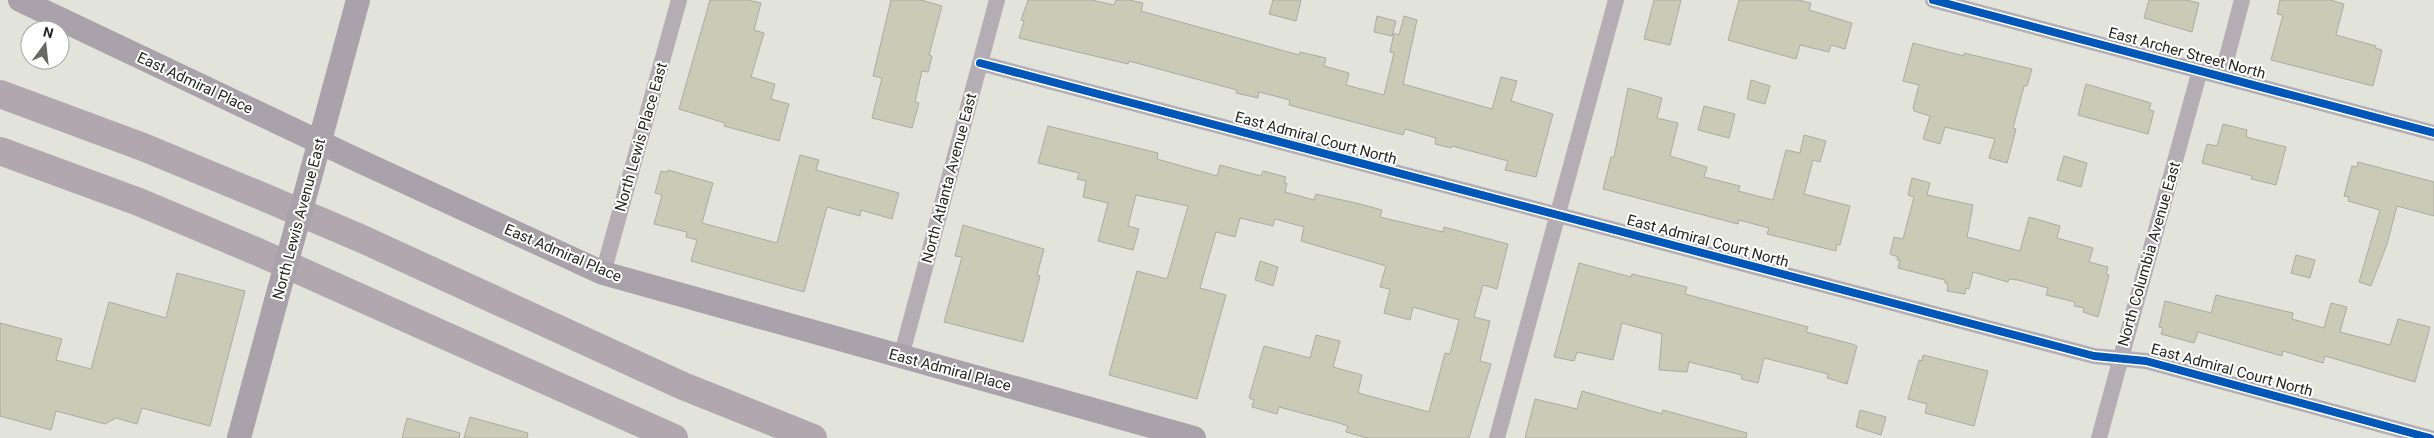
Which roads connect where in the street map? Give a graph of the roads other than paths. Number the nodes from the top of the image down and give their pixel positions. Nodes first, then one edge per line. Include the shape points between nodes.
1 (20, 0) edge
2 (358, 0) edge
3 (679, 0) edge
4 (997, 0) edge
5 (1616, 0) edge
6 (1933, 0) edge
7 (2242, 0) edge
8 (980, 63) junction
9 (2200, 70) junction
10 (2222, 76) junction
11 (0, 94) edge
12 (2434, 133) edge
13 (320, 142) junction
14 (0, 151) edge
15 (1557, 216) junction
16 (603, 273) junction
17 (901, 357) junction
18 (2120, 358) junction
19 (239, 438) edge
20 (674, 438) edge
21 (813, 438) edge
22 (1194, 438) edge
23 (1497, 438) edge
24 (2098, 438) edge
25 (2430, 438) edge

1 - 13 main road, East Admiral Place
2 - 13 main road, North Lewis Avenue East
3 - 16 street, North Lewis Place East
4 - 8 street, North Atlanta Avenue East
5 - 15 street
6 - 9 street, East Archer Street North
7 - 10 street
8 - 15 street, East Admiral Court North
8 - 17 street, North Atlanta Avenue East
9 - 10 street, East Archer Street North
9 - 18 street, North Columbia Avenue East
10 - 12 street, East Archer Street North
11 - 21 highway via 143,147 275,202 683,386
13 - 16 main road, East Admiral Place
13 - 19 main road, North Lewis Avenue East, bridge
14 - 20 highway via 139,202
15 - 18 street, East Admiral Court North via 2094,356
15 - 23 street
16 - 17 main road, East Admiral Place
17 - 22 main road, East Admiral Place
18 - 24 street, North Columbia Avenue East
18 - 25 street, East Admiral Court North via 2146,361

